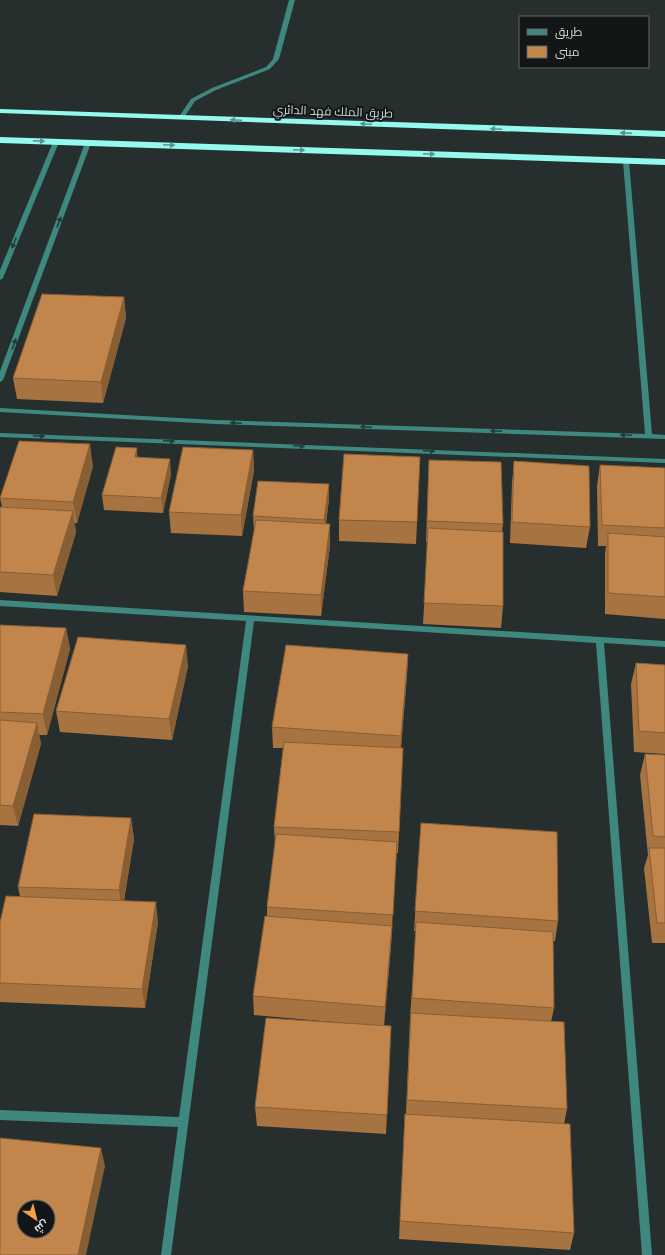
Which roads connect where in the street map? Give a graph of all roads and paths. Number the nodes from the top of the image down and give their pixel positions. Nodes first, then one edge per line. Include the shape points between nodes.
1 (292, 0) edge
2 (0, 111) edge
3 (181, 118) junction
4 (665, 134) edge
5 (0, 140) edge
6 (56, 142) junction
7 (88, 143) junction
8 (626, 161) junction
9 (665, 162) edge
10 (0, 278) edge
11 (0, 380) edge
12 (0, 410) edge
13 (0, 435) edge
14 (649, 436) junction
15 (665, 437) edge
16 (665, 460) edge
17 (0, 603) edge
18 (250, 619) junction
19 (600, 640) junction
20 (665, 644) edge
21 (0, 1115) edge
22 (184, 1122) junction
23 (166, 1255) edge
24 (647, 1255) edge

1 - 3 street via 276,59 268,68 193,100
2 - 3 highway, طريق الملك فهد الدائري
4 -> 3 highway, طريق الملك فهد الدائري
5 -> 6 highway
6 - 7 highway
6 -> 10 street
7 -> 8 highway
11 -> 7 street
8 - 9 highway
8 - 14 street
14 -> 12 street via 214,422
13 -> 16 street
14 - 15 street
17 - 18 street
18 - 19 street
18 - 22 street
19 - 20 street
19 - 24 street
21 - 22 street
22 - 23 street

